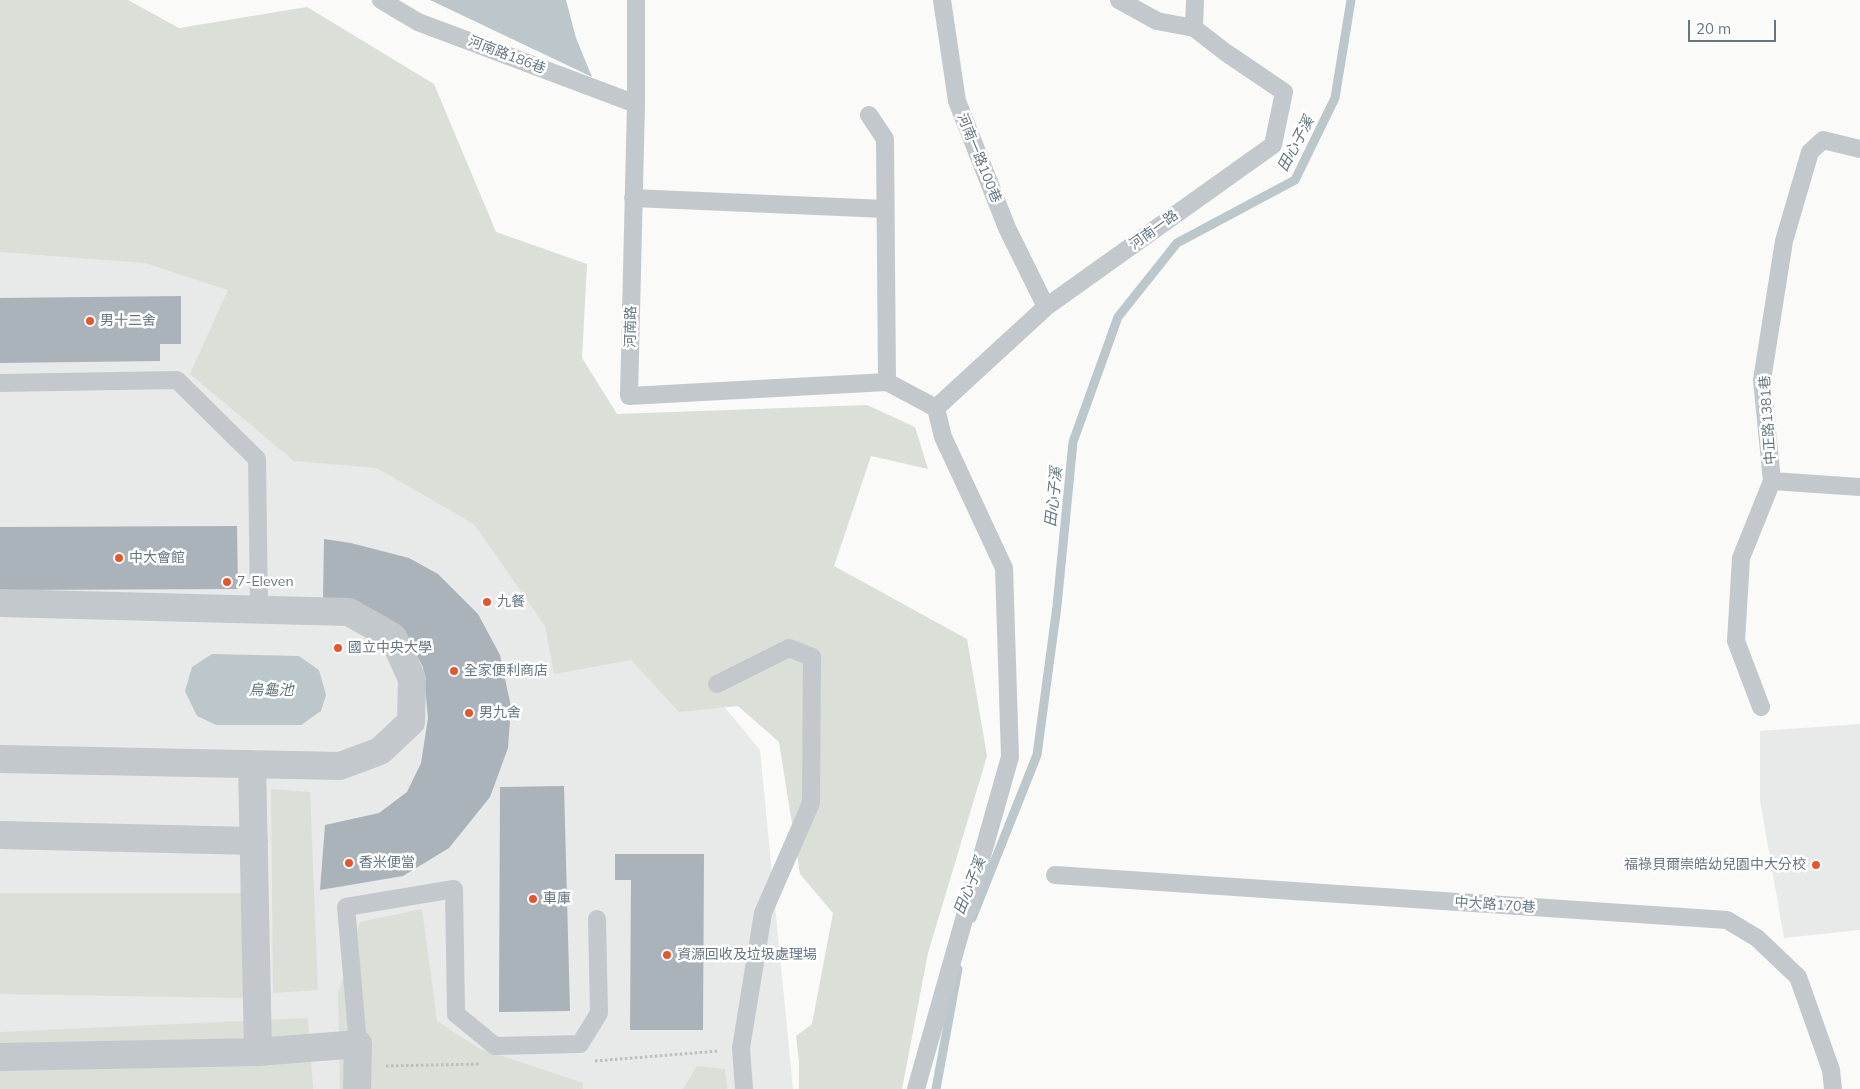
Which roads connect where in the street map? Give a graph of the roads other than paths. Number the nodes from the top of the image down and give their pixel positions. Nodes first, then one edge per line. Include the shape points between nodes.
1 (382, 0) edge
2 (636, 0) edge
3 (942, 0) edge
4 (1119, 0) edge
5 (1195, 0) edge
6 (1194, 28) junction
7 (636, 104) junction
8 (869, 115) dead end
9 (1860, 149) edge
10 (633, 198) junction
11 (885, 210) junction
12 (1046, 307) junction
13 (886, 382) junction
14 (0, 383) edge
15 (936, 408) junction
16 (1772, 480) junction
17 (1860, 487) edge
18 (0, 603) edge
19 (259, 609) junction
20 (717, 684) dead end
21 (1761, 707) dead end
22 (0, 759) edge
23 (252, 764) junction
24 (0, 835) edge
25 (254, 841) junction
26 (1055, 875) dead end
27 (597, 919) dead end
28 (358, 1044) junction
29 (258, 1052) junction
30 (0, 1057) edge
31 (357, 1089) edge
32 (744, 1089) edge
33 (916, 1089) edge
34 (1833, 1089) edge

1 - 7 lane, 河南路186巷 via 418,22
2 - 7 lane, 河南路
3 - 12 lane, 河南一路100巷 via 957,101 1007,228
4 - 6 lane via 1156,22
5 - 6 lane
6 - 12 lane, 河南一路 via 1284,92 1273,145
7 - 10 lane, 河南路
8 - 11 lane via 885,139
9 - 16 lane, 中正路1381巷 via 1823,140 1810,152 1784,240 1762,380
10 - 11 lane
10 - 13 lane, 河南路 via 629,396
11 - 13 lane
12 - 15 lane, 河南一路
13 - 15 lane
14 - 19 lane via 177,380 257,459
15 - 33 lane via 944,437 1004,568 1010,757
16 - 17 lane
16 - 21 lane, 中正路1381巷 via 1741,558 1736,642
18 - 19 street
19 - 23 street via 350,612 393,637 412,679 411,722 380,751 340,766
20 - 32 lane via 788,648 812,657 811,803 763,913 741,1048
22 - 23 street
23 - 25 street
24 - 25 street
25 - 29 street
26 - 34 lane, 中大路170巷 via 1727,920 1757,938 1798,977 1831,1070
27 - 28 lane via 599,1013 580,1044 495,1046 456,1014 454,890 346,907
28 - 29 street
28 - 31 street
29 - 30 street

